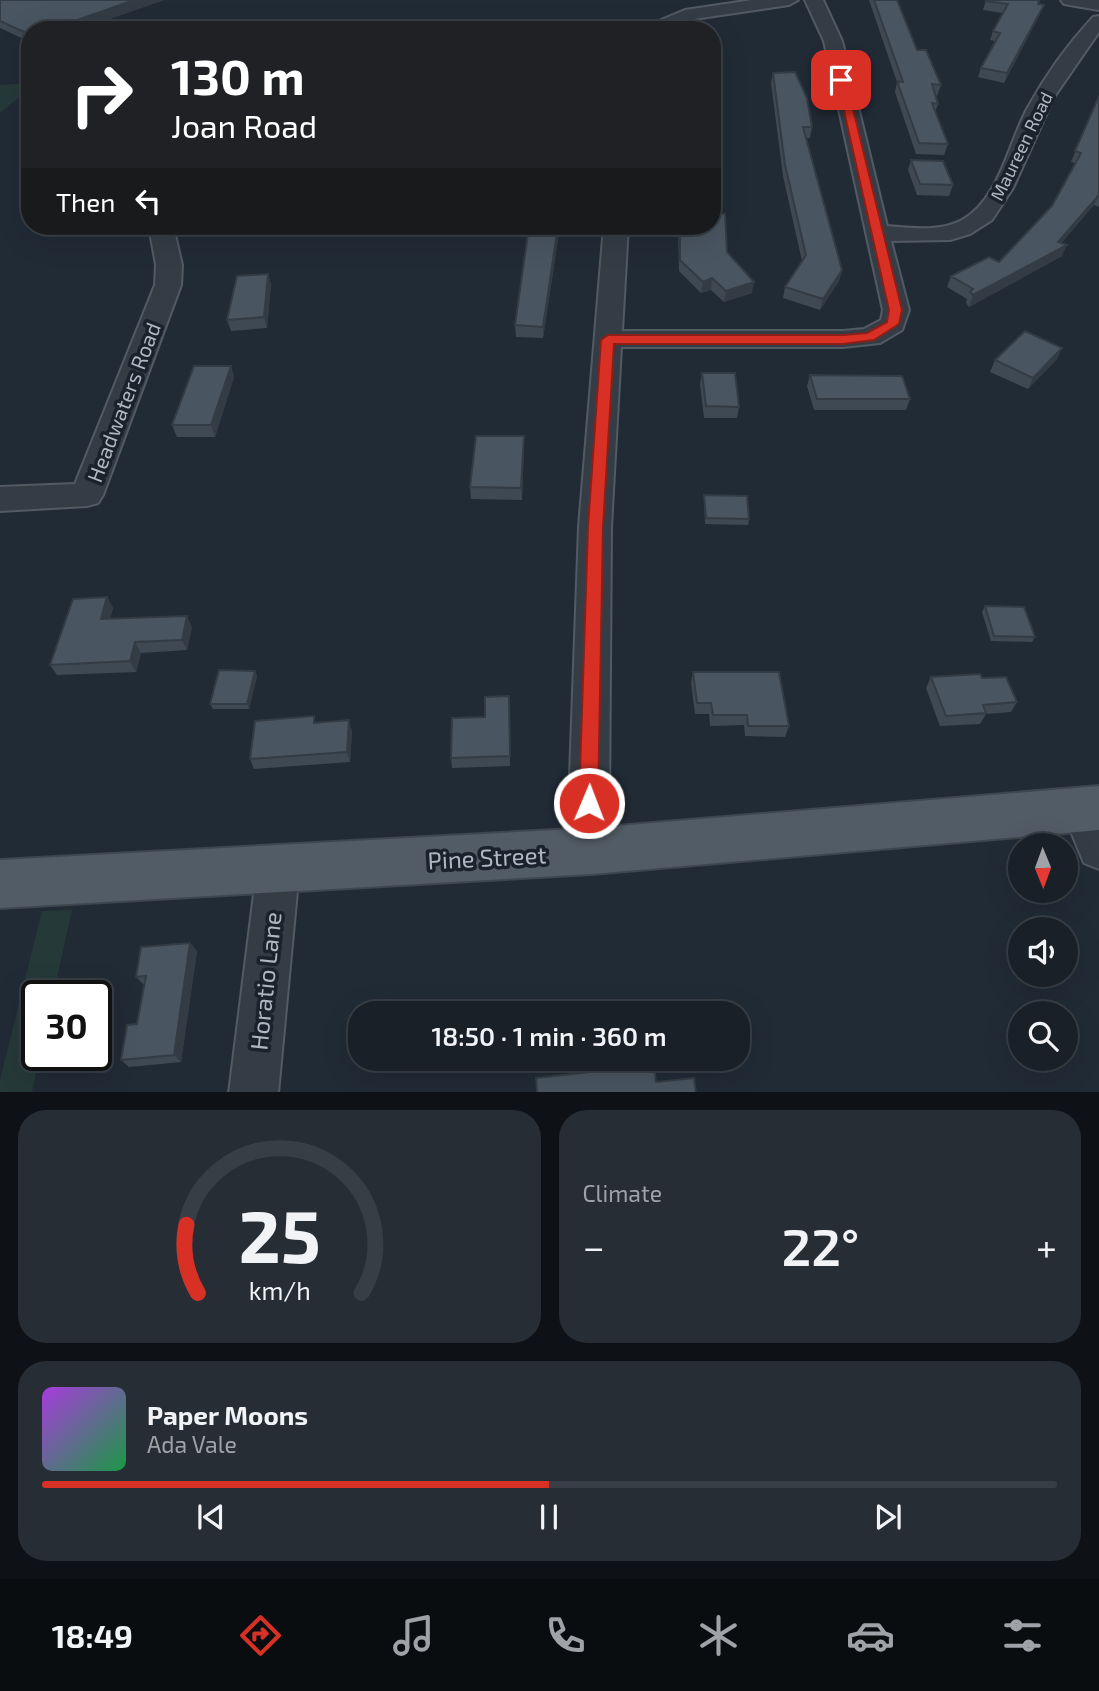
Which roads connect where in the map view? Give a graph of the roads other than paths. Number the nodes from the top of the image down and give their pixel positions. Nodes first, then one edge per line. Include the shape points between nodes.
1 (789, 0) edge
2 (814, 0) edge
3 (1070, 0) edge
4 (1099, 5) edge
5 (671, 21) edge
6 (1099, 21) edge
7 (877, 233) junction
8 (163, 235) edge
9 (615, 235) edge
10 (608, 340) junction
11 (0, 499) edge
12 (1093, 822) edge
13 (592, 851) junction
14 (278, 870) junction
15 (0, 884) edge
16 (253, 1092) edge

1 - 5 street
2 - 7 street via 834,41
3 - 4 street
6 - 7 street, Maureen Road via 1035,111 997,196 981,218 954,232
7 - 10 street via 896,310 893,324 878,334 828,340
8 - 11 street, Headwaters Road via 168,285 87,495
9 - 10 street
10 - 13 street via 595,527
12 - 13 main road, Pine Street
13 - 14 main road, Pine Street
14 - 15 main road, Pine Street
14 - 16 street, Horatio Lane

